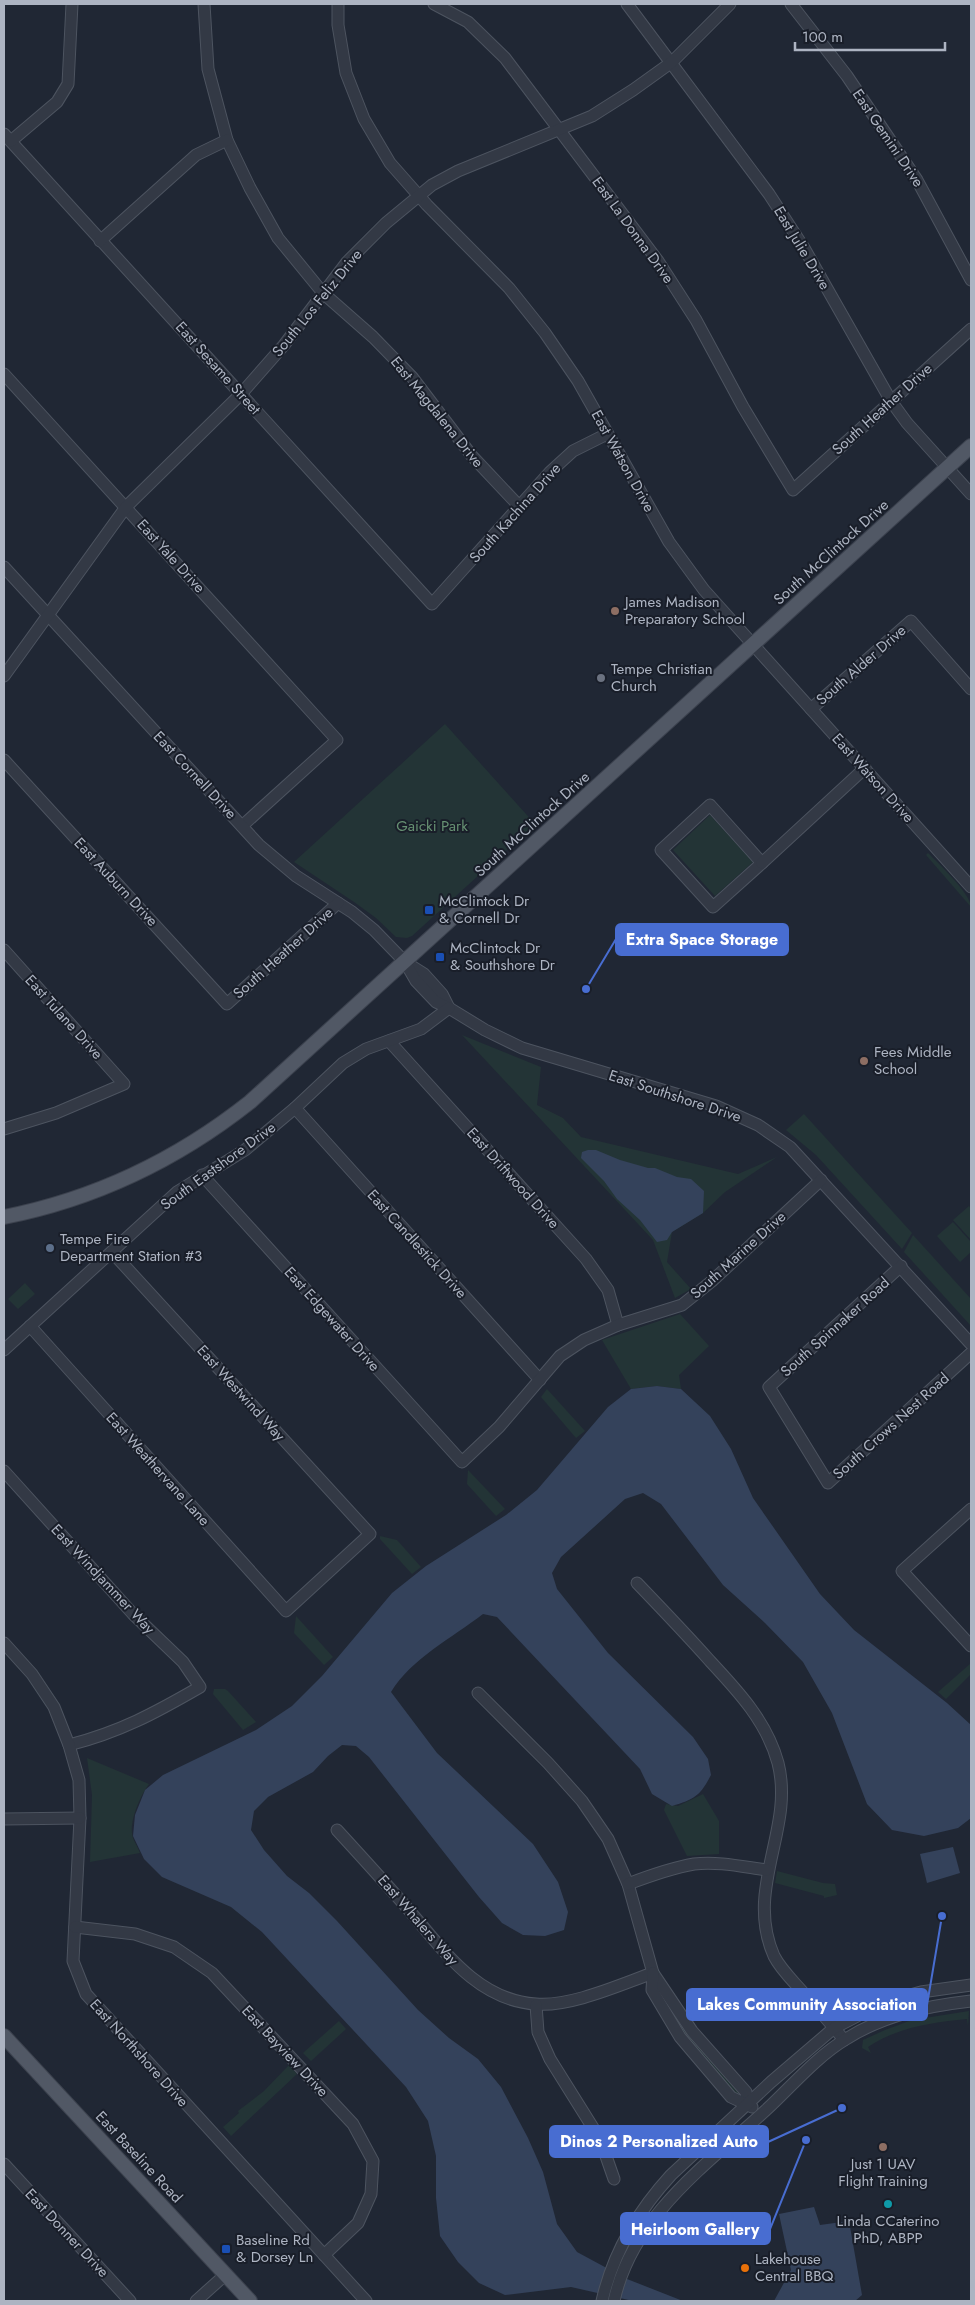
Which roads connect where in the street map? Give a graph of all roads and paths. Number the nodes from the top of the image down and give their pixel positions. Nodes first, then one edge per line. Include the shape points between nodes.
1 (72, 4) edge
2 (204, 4) edge
3 (338, 4) edge
4 (434, 4) edge
5 (627, 4) edge
6 (730, 4) edge
7 (791, 4) edge
8 (672, 62) junction
9 (559, 130) junction
10 (7, 138) edge
11 (227, 140) junction
12 (418, 196) junction
13 (100, 241) junction
14 (971, 280) edge
15 (323, 292) junction
16 (971, 329) edge
17 (4, 374) edge
18 (241, 394) junction
19 (891, 401) junction
20 (607, 434) junction
21 (971, 446) edge
22 (947, 468) junction
23 (793, 490) joint
24 (971, 494) edge
25 (126, 507) junction
26 (520, 507) junction
27 (4, 567) edge
28 (432, 604) joint
29 (47, 615) junction
30 (753, 646) junction
31 (4, 676) edge
32 (971, 689) edge
33 (811, 709) junction
34 (4, 760) edge
35 (865, 768) junction
36 (242, 826) junction
37 (762, 863) junction
38 (971, 887) edge
39 (338, 903) junction
40 (4, 950) edge
41 (405, 962) junction
42 (227, 1004) joint
43 (449, 1008) junction
44 (389, 1041) junction
45 (295, 1108) junction
46 (4, 1129) edge
47 (202, 1176) junction
48 (822, 1180) junction
49 (4, 1217) edge
50 (112, 1252) junction
51 (901, 1266) junction
52 (618, 1325) junction
53 (30, 1326) junction
54 (971, 1344) edge
55 (4, 1350) edge
56 (971, 1353) edge
57 (540, 1380) junction
58 (769, 1387) joint
59 (462, 1462) joint
60 (4, 1471) edge
61 (971, 1509) edge
62 (638, 1583) dead end
63 (286, 1611) joint
64 (4, 1643) edge
65 (971, 1646) edge
66 (478, 1694) dead end
67 (69, 1745) junction
68 (80, 1818) junction
69 (4, 1819) edge
70 (338, 1830) dead end
71 (767, 1870) junction
72 (628, 1884) junction
73 (75, 1927) junction
74 (653, 1974) junction
75 (971, 1985) edge
76 (971, 2001) edge
77 (536, 2005) junction
78 (834, 2028) junction
79 (4, 2036) edge
80 (844, 2040) junction
81 (748, 2104) junction
82 (760, 2115) junction
83 (4, 2164) edge
84 (614, 2179) dead end
85 (324, 2255) junction
86 (618, 2267) junction
87 (225, 2275) junction
88 (130, 2301) edge
89 (196, 2301) edge
90 (250, 2301) edge
91 (366, 2301) edge
92 (602, 2301) edge
93 (614, 2301) edge

1 - 10 street via 68,84 57,102
2 - 11 street, East Magdalena Drive via 208,69
3 - 12 street, East Watson Drive via 346,73 364,119 390,163
4 - 9 street, East La Donna Drive via 468,22 505,58
5 - 8 street, East Julie Drive
6 - 8 street, South Los Feliz Drive
7 - 14 street, East Gemini Drive via 847,76 917,180
8 - 9 street, South Los Feliz Drive via 592,116
8 - 19 street, East Julie Drive via 769,194 804,248
9 - 12 street, South Los Feliz Drive via 458,171
9 - 23 street, East La Donna Drive via 658,261
10 - 13 street, East Sesame Street
11 - 13 street via 196,155
11 - 15 street, East Magdalena Drive via 278,238
12 - 15 street, South Los Feliz Drive via 368,240
12 - 20 street, East Watson Drive via 491,269 545,333 578,381
13 - 18 street, East Sesame Street
15 - 18 street, South Los Feliz Drive via 284,345
15 - 26 street, East Magdalena Drive via 412,377 472,456
16 - 19 street, South Heather Drive
17 - 25 street, East Yale Drive
18 - 25 street, South Los Feliz Drive
18 - 28 street, East Sesame Street
19 - 22 street, East Julie Drive
19 - 23 street, South Heather Drive
20 - 26 street, South Kachina Drive via 573,451
20 - 30 street, East Watson Drive via 669,542 704,590
21 - 22 main road, South McClintock Drive
22 - 24 street, East Julie Drive
22 - 30 main road, South McClintock Drive
25 - 29 street, South Los Feliz Drive
25 - 36 street, East Yale Drive via 337,740
26 - 28 street, South Kachina Drive
27 - 29 street, East Cornell Drive
29 - 31 street, South Los Feliz Drive
29 - 36 street, East Cornell Drive
30 - 33 street, East Watson Drive
30 - 41 main road, South McClintock Drive
32 - 33 street, South Alder Drive via 911,621
33 - 35 street, East Watson Drive
34 - 42 street, East Auburn Drive
35 - 37 street
35 - 38 street, East Watson Drive
36 - 39 street, East Cornell Drive via 271,857
37 - 37 street via 710,804 661,850 713,907
39 - 41 street, East Cornell Drive via 374,930
39 - 42 street, South Heather Drive
40 - 46 street, East Tulane Drive via 124,1084 56,1113
41 - 43 street, East Southshore Drive via 416,981 436,1002
41 - 49 main road, South McClintock Drive via 256,1097 198,1140 101,1188
43 - 44 street, South Eastshore Drive via 421,1029
43 - 48 street, East Southshore Drive via 522,1048 736,1114 780,1139
44 - 45 street, South Eastshore Drive via 366,1049 343,1063
44 - 52 street, East Driftwood Drive via 586,1259 608,1290
45 - 47 street, South Eastshore Drive via 245,1150
45 - 57 street, East Candlestick Drive
47 - 50 street, South Eastshore Drive via 177,1192
47 - 59 street, East Edgewater Drive
48 - 51 street, East Southshore Drive
48 - 52 street, South Marine Drive via 682,1305
50 - 53 street, South Eastshore Drive
50 - 63 street, East Westwind Way via 370,1534
51 - 54 street, East Southshore Drive
51 - 58 street, South Spinnaker Road
52 - 57 street, South Marine Drive via 560,1356
53 - 55 street, South Eastshore Drive
53 - 63 street, East Weathervane Lane
56 - 58 street, South Crows Nest Road via 828,1483
57 - 59 street, South Marine Drive via 500,1427
60 - 67 street, East Windjammer Way via 133,1614 183,1662 200,1687 141,1721 104,1736
61 - 65 street via 902,1571
62 - 71 street via 738,1692 764,1726 778,1763 782,1791 778,1829
64 - 67 street, East Northshore Drive via 32,1674 54,1707
66 - 72 street via 582,1801 608,1839
67 - 68 street, East Northshore Drive via 78,1780
68 - 69 street
68 - 73 street, East Northshore Drive
70 - 77 street, East Whalers Way via 451,1961 481,1985 513,2000
71 - 72 street via 696,1864 661,1871
71 - 78 street via 764,1896 766,1929 775,1957
72 - 74 street
73 - 85 street, East Northshore Drive via 73,1960 86,1994
73 - 85 street, East Bayview Drive via 135,1934 166,1944 212,1973 353,2124 373,2161 371,2194 358,2223
74 - 77 street, East Whalers Way via 571,2001
74 - 81 street via 652,1990 680,2037 731,2096
75 - 78 street via 896,1998
76 - 80 street via 902,2014
77 - 84 street via 538,2032 550,2058 600,2139
78 - 80 street
78 - 81 street
79 - 87 main road, East Baseline Road
80 - 82 street
81 - 82 street
81 - 86 street via 671,2175 652,2197 628,2232
82 - 86 street via 660,2210
83 - 88 street, East Donner Drive
85 - 91 street, East Northshore Drive
86 - 92 street
86 - 93 street
87 - 89 street
87 - 90 main road, East Baseline Road

